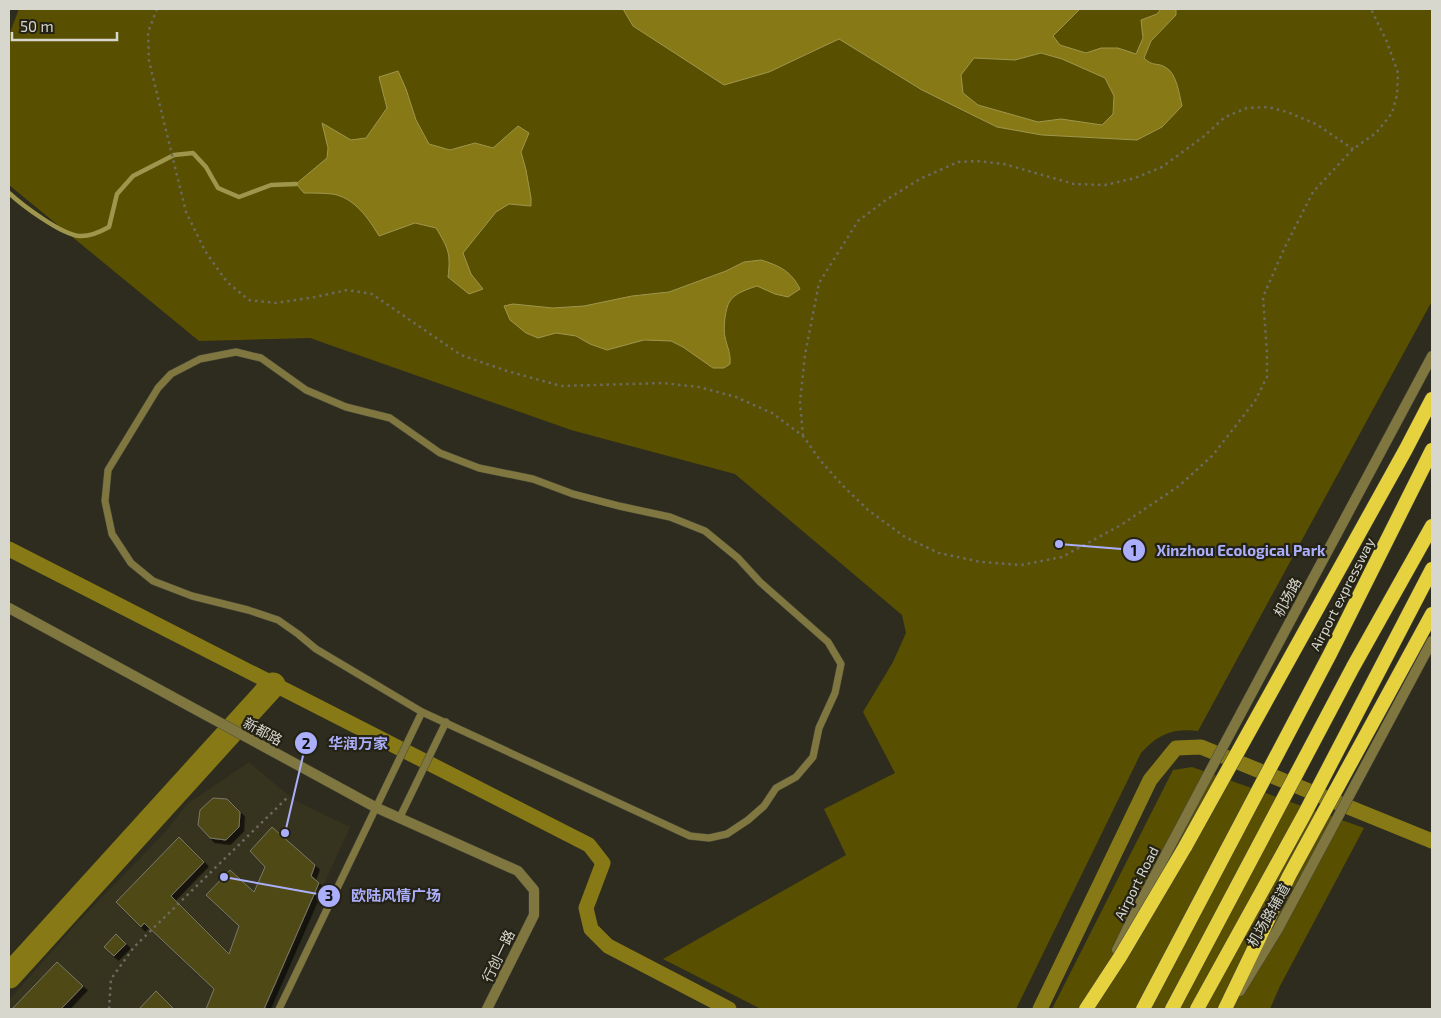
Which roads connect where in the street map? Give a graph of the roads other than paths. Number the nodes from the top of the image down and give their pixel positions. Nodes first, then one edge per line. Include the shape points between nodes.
1 (1432, 356) edge
2 (1432, 399) edge
3 (1432, 450) edge
4 (1432, 526) edge
5 (1432, 569) edge
6 (9, 608) edge
7 (1432, 614) edge
8 (1432, 641) edge
9 (422, 712) junction
10 (446, 722) junction
11 (1210, 771) joint
12 (375, 807) junction
13 (399, 819) junction
14 (534, 915) joint
15 (279, 1009) edge
16 (488, 1009) edge
17 (1087, 1009) edge
18 (1143, 1009) edge
19 (1172, 1009) edge
20 (1197, 1009) edge
21 (1225, 1009) edge
22 (1229, 1009) edge

1 - 11 street, 机场路
2 - 17 highway, bridge via 1185,847
3 - 18 highway, Airport expressway via 1330,654
4 - 19 highway
5 - 20 highway via 1304,815
6 - 12 street, 新都路
7 - 21 highway via 1289,876
8 - 22 street, 机场路辅道 via 1278,928
9 - 10 lane
9 - 10 lane via 316,649 278,620 192,596 153,581 131,563 112,534 105,501 108,470 158,388 171,374 200,359 236,352 261,358 306,390 346,408 390,418 440,453 480,468 533,479 573,494 670,517 705,531 828,642 841,664 835,693 819,728 813,757 796,777 776,788 764,806 748,820 726,834 709,838 690,836
9 - 12 lane
10 - 13 lane
11 - 17 street, Airport Road
12 - 13 street, 新都路
12 - 15 lane
13 - 14 street, 新都路 via 518,870 534,890
14 - 16 street, 行创一路

